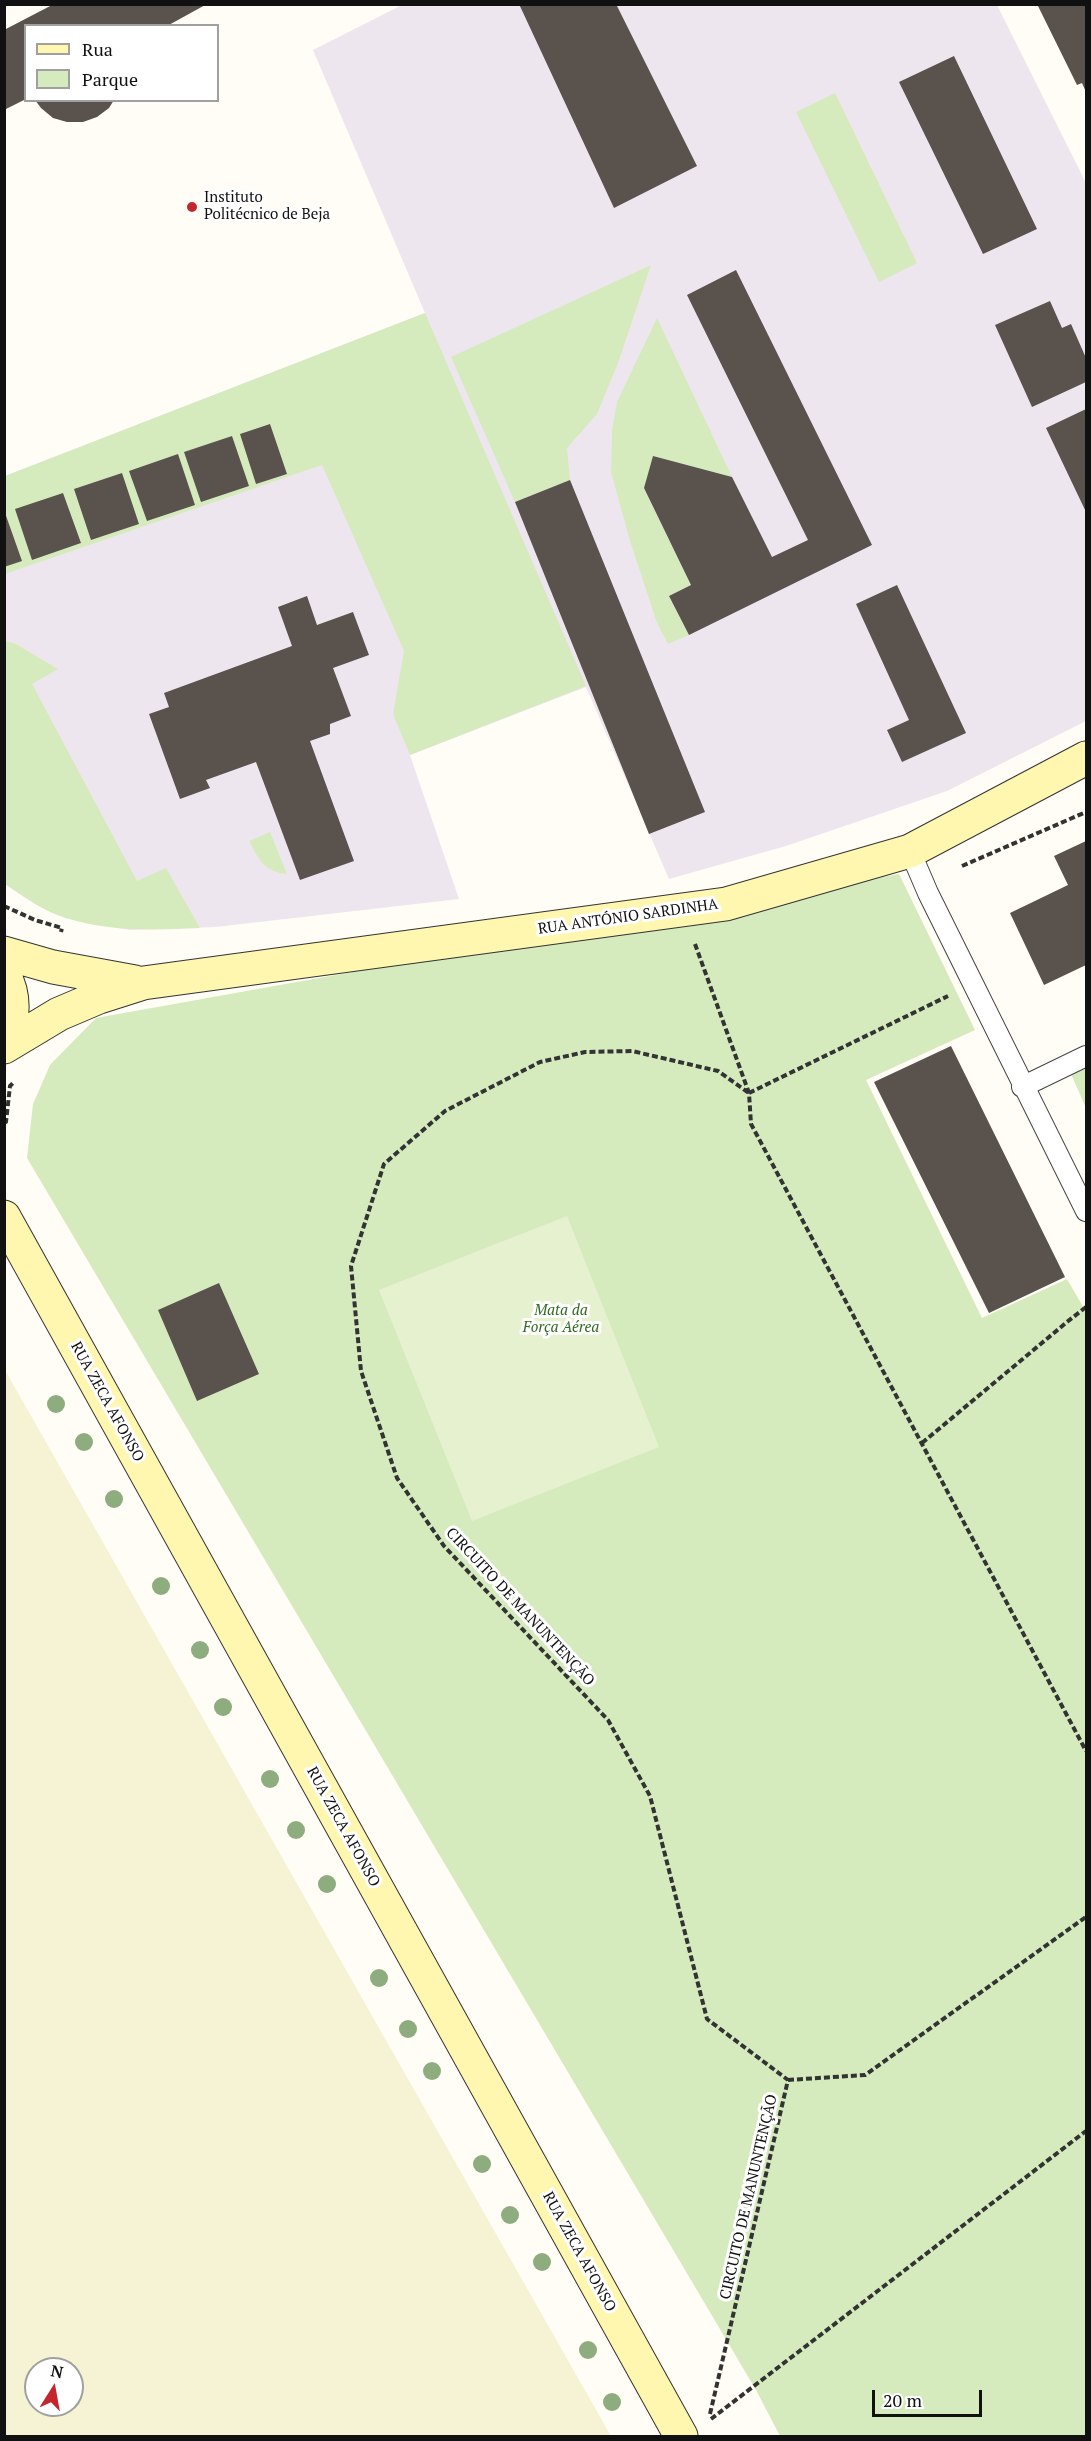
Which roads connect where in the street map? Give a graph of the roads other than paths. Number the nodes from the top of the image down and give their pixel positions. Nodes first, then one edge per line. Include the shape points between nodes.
1 (1086, 758) edge
2 (910, 851) junction
3 (4, 953) edge
4 (4, 975) edge
5 (143, 983) junction
6 (4, 1046) edge
7 (1086, 1056) edge
8 (1023, 1087) junction
9 (1086, 1211) edge
10 (4, 1217) edge
11 (681, 2436) edge

1 - 2 main road, RUA ANTÓNIO SARDINHA
2 - 5 main road, RUA ANTÓNIO SARDINHA via 726,904
2 - 8 lane
3 - 5 main road, RUA ANTÓNIO SARDINHA via 64,970
4 - 6 main road, RUA ANTÓNIO SARDINHA via 13,1005
5 - 6 main road, RUA ANTÓNIO SARDINHA via 59,1014
7 - 8 lane
8 - 9 lane
10 - 11 main road, RUA ZECA AFONSO

